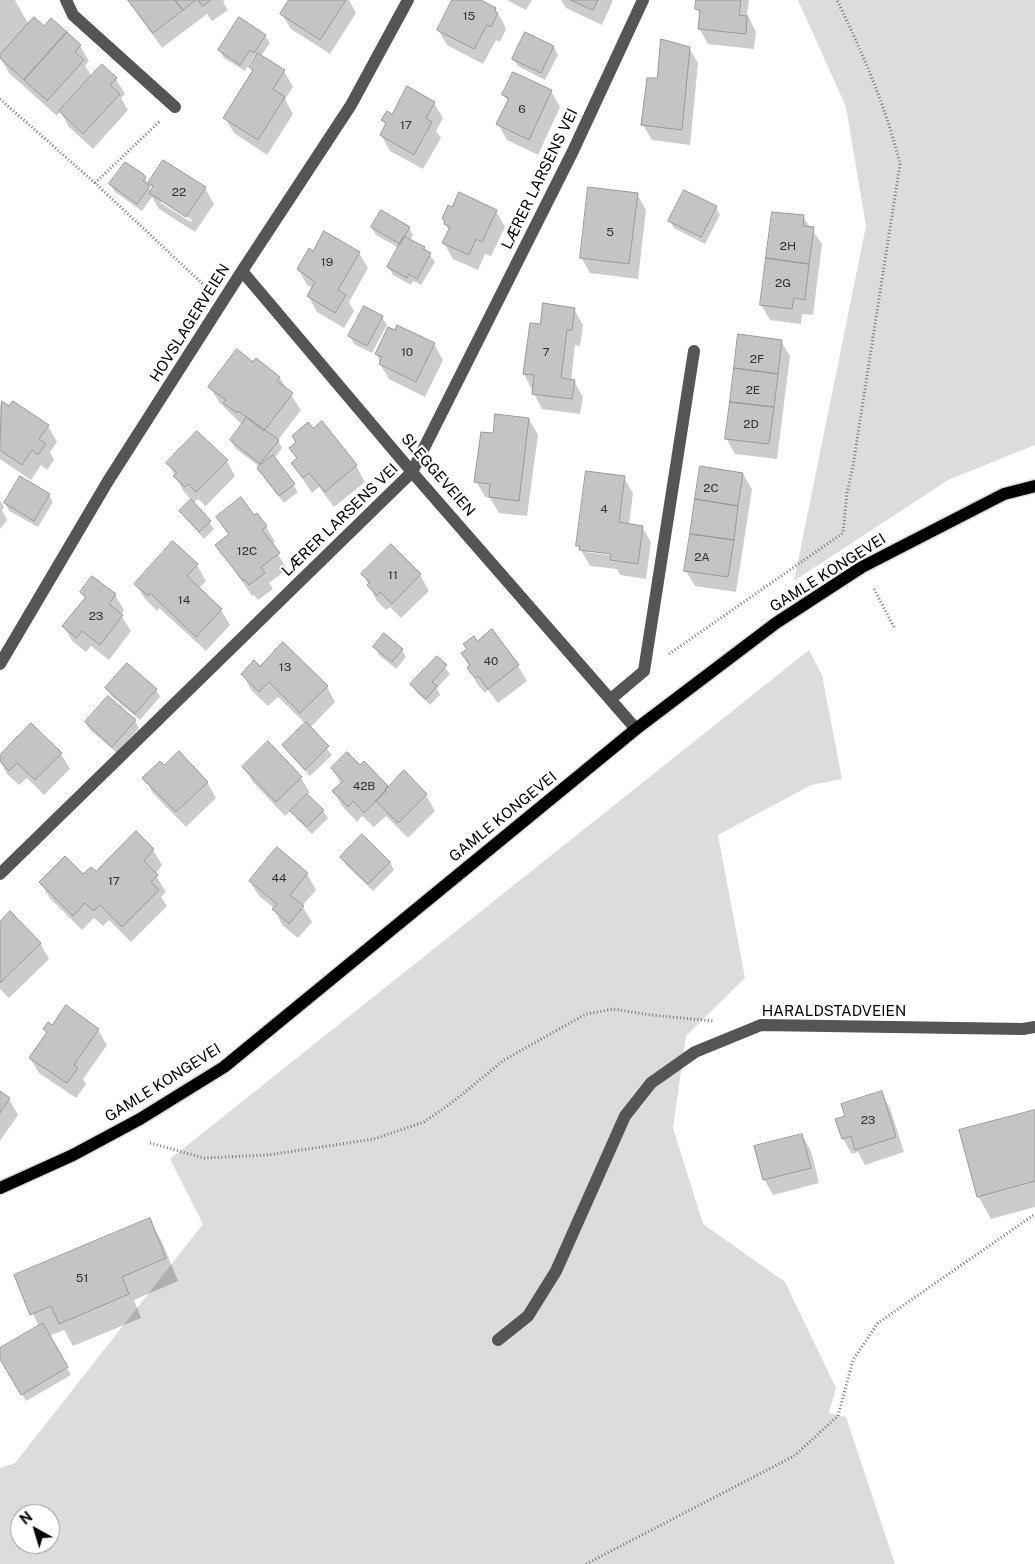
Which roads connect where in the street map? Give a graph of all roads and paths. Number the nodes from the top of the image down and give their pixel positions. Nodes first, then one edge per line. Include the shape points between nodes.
1 (66, 0) edge
2 (408, 0) edge
3 (643, 0) edge
4 (837, 0) edge
5 (0, 99) edge
6 (175, 107) joint
7 (95, 183) junction
8 (242, 271) junction
9 (222, 302) junction
10 (694, 351) dead end
11 (412, 472) junction
12 (1035, 486) edge
13 (874, 589) dead end
14 (894, 627) dead end
15 (0, 664) edge
16 (644, 671) junction
17 (612, 698) junction
18 (636, 728) junction
19 (0, 874) edge
20 (721, 1022) dead end
21 (1035, 1027) edge
22 (150, 1143) dead end
23 (0, 1188) edge
24 (1035, 1214) edge
25 (498, 1340) dead end
26 (586, 1564) edge

1 - 6 street via 73,15
2 - 8 street, HOVSLAGERVEIEN via 351,106
3 - 11 street, LÆRER LARSENS VEI via 573,151
4 - 16 path via 874,80 891,126 900,164 847,493 844,533
5 - 7 path
6 - 7 path
7 - 9 path
8 - 9 street, HOVSLAGERVEIEN
8 - 11 street, SLEGGEVEIEN
9 - 15 street, HOVSLAGERVEIEN via 108,481
10 - 16 street
11 - 17 street, SLEGGEVEIEN
11 - 19 street, LÆRER LARSENS VEI
12 - 18 main road, GAMLE KONGEVEI via 1004,494 862,567 776,623
13 - 14 path
16 - 17 street
17 - 18 street, SLEGGEVEIEN
18 - 23 main road, GAMLE KONGEVEI via 224,1067 81,1151
20 - 22 path via 614,1008 586,1014 504,1060 424,1122 374,1139 268,1155 204,1158
21 - 25 street, HARALDSTADVEIEN via 760,1025 694,1052 651,1082 625,1116 556,1271 528,1316
24 - 26 path via 878,1323 853,1360 838,1416 794,1456

